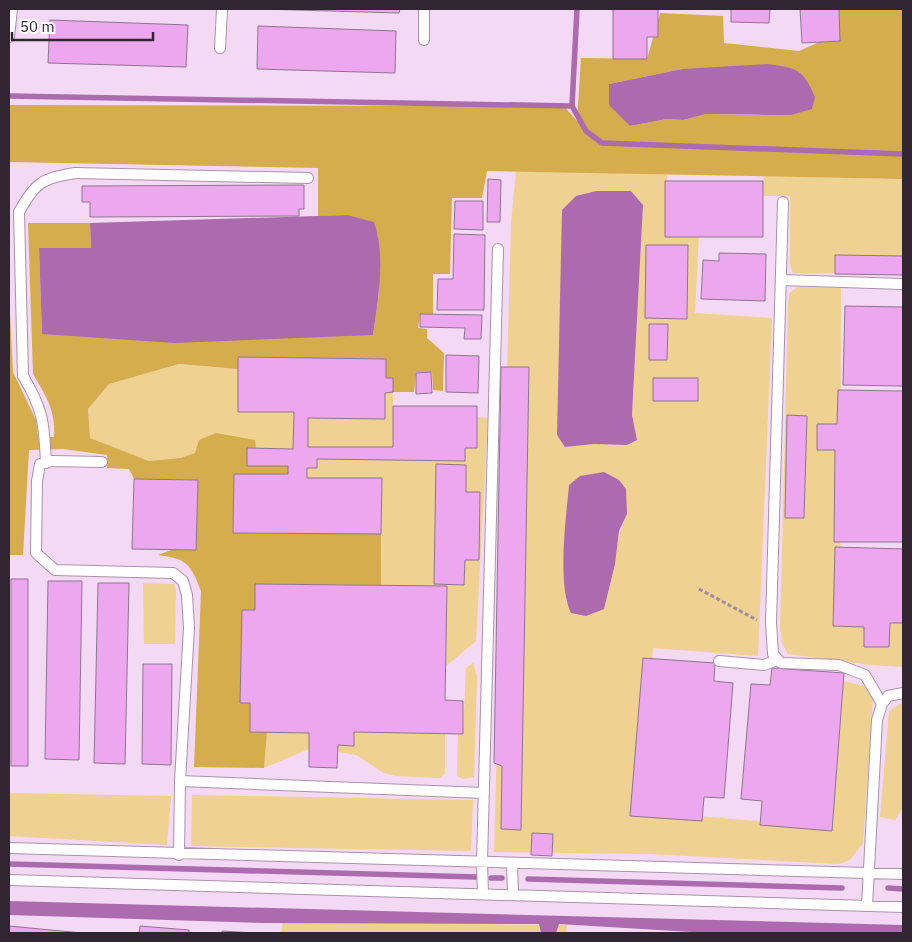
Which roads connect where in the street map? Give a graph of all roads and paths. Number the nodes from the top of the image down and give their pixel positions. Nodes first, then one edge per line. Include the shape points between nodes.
1 (12, 9) edge
2 (222, 9) edge
3 (424, 9) edge
4 (9, 37) edge
5 (424, 40) dead end
6 (220, 48) dead end
7 (308, 178) dead end
8 (783, 202) dead end
9 (498, 249) dead end
10 (781, 280) junction
11 (903, 284) edge
12 (46, 462) junction
13 (102, 462) dead end
14 (699, 589) dead end
15 (771, 628) junction
16 (777, 660) junction
17 (718, 661) dead end
18 (903, 693) edge
19 (882, 704) junction
20 (180, 781) junction
21 (484, 793) junction
22 (9, 848) edge
23 (179, 855) junction
24 (482, 862) junction
25 (512, 863) junction
26 (868, 873) junction
27 (903, 874) edge
28 (9, 880) edge
29 (484, 894) junction
30 (513, 894) junction
31 (867, 906) junction
32 (903, 907) edge

1 - 4 lane
2 - 6 lane
3 - 5 lane
7 - 12 lane via 75,173 52,177 31,190 19,212 24,376 44,419
8 - 10 lane
9 - 21 lane
10 - 11 lane
10 - 15 lane
12 - 13 lane
12 - 20 lane via 40,464 37,481 36,553 42,560 55,570 173,573 183,581 188,595 189,628
14 - 15 path
15 - 16 lane via 773,654
16 - 17 lane via 764,665
16 - 19 lane via 781,663 839,666 865,675
18 - 19 lane via 888,696
19 - 26 lane via 877,720
20 - 21 lane
20 - 23 lane
21 - 24 lane
22 - 23 lane
23 - 24 lane
24 - 25 lane
24 - 29 lane
25 - 26 lane
25 - 30 lane
26 - 27 lane
26 - 31 lane
28 - 29 lane
29 - 30 lane
30 - 31 lane
31 - 32 lane

